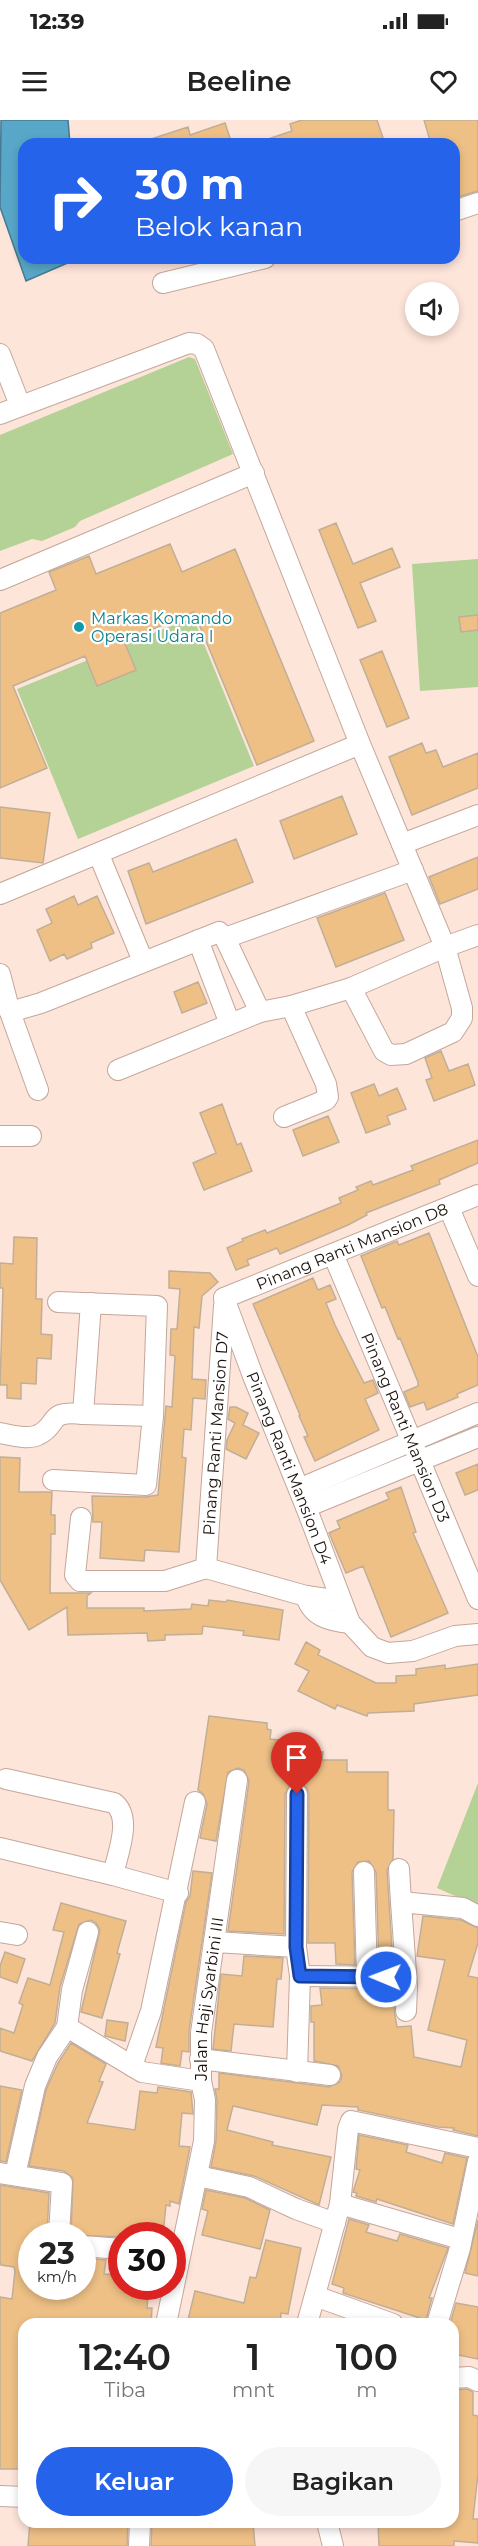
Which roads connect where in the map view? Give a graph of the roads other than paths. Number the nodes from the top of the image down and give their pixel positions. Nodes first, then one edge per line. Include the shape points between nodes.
1 (478, 203) edge
2 (460, 209) edge
3 (241, 264) edge
4 (163, 283) dead end
5 (0, 354) edge
6 (20, 405) junction
7 (0, 414) edge
8 (254, 473) junction
9 (0, 580) edge
10 (360, 744) junction
11 (478, 815) edge
12 (402, 844) junction
13 (99, 855) junction
14 (413, 870) junction
15 (0, 894) edge
16 (478, 935) edge
17 (225, 938) junction
18 (198, 940) junction
19 (445, 947) junction
20 (143, 961) junction
21 (0, 974) edge
22 (351, 988) junction
23 (291, 1006) junction
24 (10, 1012) junction
25 (261, 1012) junction
26 (230, 1024) junction
27 (118, 1070) dead end
28 (39, 1090) dead end
29 (284, 1117) dead end
30 (0, 1136) edge
31 (31, 1136) dead end
32 (478, 1195) edge
33 (449, 1208) junction
34 (333, 1254) junction
35 (478, 1276) edge
36 (224, 1298) junction
37 (58, 1302) dead end
38 (91, 1304) junction
39 (218, 1375) junction
40 (253, 1376) junction
41 (478, 1413) edge
42 (83, 1414) junction
43 (153, 1416) junction
44 (0, 1433) edge
45 (478, 1437) edge
46 (412, 1441) junction
47 (420, 1461) junction
48 (53, 1480) dead end
49 (303, 1498) junction
50 (81, 1518) dead end
51 (206, 1568) junction
52 (306, 1596) junction
53 (478, 1599) edge
54 (340, 1601) junction
55 (355, 1629) junction
56 (478, 1634) edge
57 (6, 1779) dead end
58 (237, 1780) dead end
59 (297, 1794) dead end
60 (195, 1802) dead end
61 (0, 1848) edge
62 (399, 1869) dead end
63 (364, 1872) dead end
64 (112, 1875) junction
65 (178, 1893) junction
66 (401, 1902) junction
67 (478, 1917) edge
68 (88, 1932) dead end
69 (215, 1942) junction
70 (296, 1947) junction
71 (300, 1976) junction
72 (367, 1977) junction
73 (406, 1977) junction
74 (406, 2011) dead end
75 (67, 2027) junction
76 (200, 2059) junction
77 (132, 2066) junction
78 (297, 2072) junction
79 (330, 2075) dead end
80 (201, 2081) junction
81 (478, 2148) edge
82 (478, 2161) edge
83 (7, 2174) edge
84 (198, 2176) junction
85 (337, 2214) junction
86 (60, 2222) edge
87 (185, 2222) edge
88 (466, 2247) edge
89 (315, 2296) junction
90 (169, 2300) edge
91 (167, 2318) edge
92 (309, 2318) edge
93 (376, 2318) edge
94 (439, 2318) edge
95 (459, 2378) edge
96 (478, 2381) edge
97 (0, 2496) edge
98 (18, 2497) edge
99 (140, 2528) edge
100 (328, 2528) edge
101 (139, 2546) edge
102 (333, 2546) edge

1 - 2 street
3 - 4 street
5 - 6 street
6 - 7 street
6 - 8 street via 177,346 197,344 208,356
8 - 9 street
8 - 10 street
10 - 12 street
10 - 13 street
11 - 12 street
12 - 14 street
13 - 15 street
13 - 20 street
14 - 17 street
14 - 19 street
16 - 19 street
17 - 18 street via 219,932
17 - 25 street
18 - 20 street
18 - 26 street
19 - 22 street
19 - 22 street via 462,1018 453,1032 406,1054 391,1055 384,1051
20 - 24 street
21 - 24 street
22 - 23 street
23 - 25 street
23 - 29 street via 326,1084 328,1097
24 - 28 street
25 - 26 street
26 - 27 street
30 - 31 street
32 - 33 street, Pinang Ranti Mansion D8
33 - 34 street, Pinang Ranti Mansion D8
33 - 35 street
34 - 36 street, Pinang Ranti Mansion D8
34 - 46 street, Pinang Ranti Mansion D3
36 - 39 street, Pinang Ranti Mansion D7
36 - 40 street, Pinang Ranti Mansion D4
37 - 38 street
38 - 42 street
38 - 43 street via 157,1306
39 - 40 street
39 - 51 street, Pinang Ranti Mansion D7
40 - 49 street, Pinang Ranti Mansion D4
41 - 46 street
42 - 43 street
42 - 44 street via 55,1417 39,1435
43 - 48 street via 146,1485
45 - 47 street
46 - 47 street, Pinang Ranti Mansion D3
46 - 49 street
47 - 49 street
47 - 53 street, Pinang Ranti Mansion D3
49 - 54 street, Pinang Ranti Mansion D4
50 - 51 street via 75,1575 78,1580 150,1583
51 - 52 street
52 - 54 street
52 - 55 street via 322,1616
54 - 55 street, Pinang Ranti Mansion D4
55 - 56 street via 372,1647 388,1653 413,1651 455,1636
57 - 64 street via 119,1807 122,1834
58 - 69 street, Jalan Haji Syarbini III
59 - 70 street
60 - 65 street
61 - 64 street
62 - 66 street
63 - 72 street
64 - 65 street
65 - 77 street via 151,2011
66 - 67 street via 463,1908
66 - 73 street
68 - 75 street via 72,1990
69 - 70 street
69 - 76 street, Jalan Haji Syarbini III via 202,2017
70 - 71 street
71 - 72 street
71 - 78 street
72 - 73 street
73 - 74 street
75 - 77 street
75 - 83 street via 47,2057 35,2086
76 - 78 street
76 - 80 street, Jalan Haji Syarbini III
77 - 80 street via 156,2076
78 - 79 street
80 - 84 street, Jalan Haji Syarbini III via 205,2119
81 - 85 street via 351,2121
82 - 88 street
83 - 86 street via 62,2183
84 - 85 street via 249,2187 296,2209
84 - 87 street, Jalan Haji Syarbini III
85 - 88 street
85 - 89 street
88 - 94 street
89 - 92 street
89 - 93 street
90 - 91 street, Jalan Haji Syarbini III
95 - 96 street
97 - 98 street
99 - 101 street
100 - 102 street

